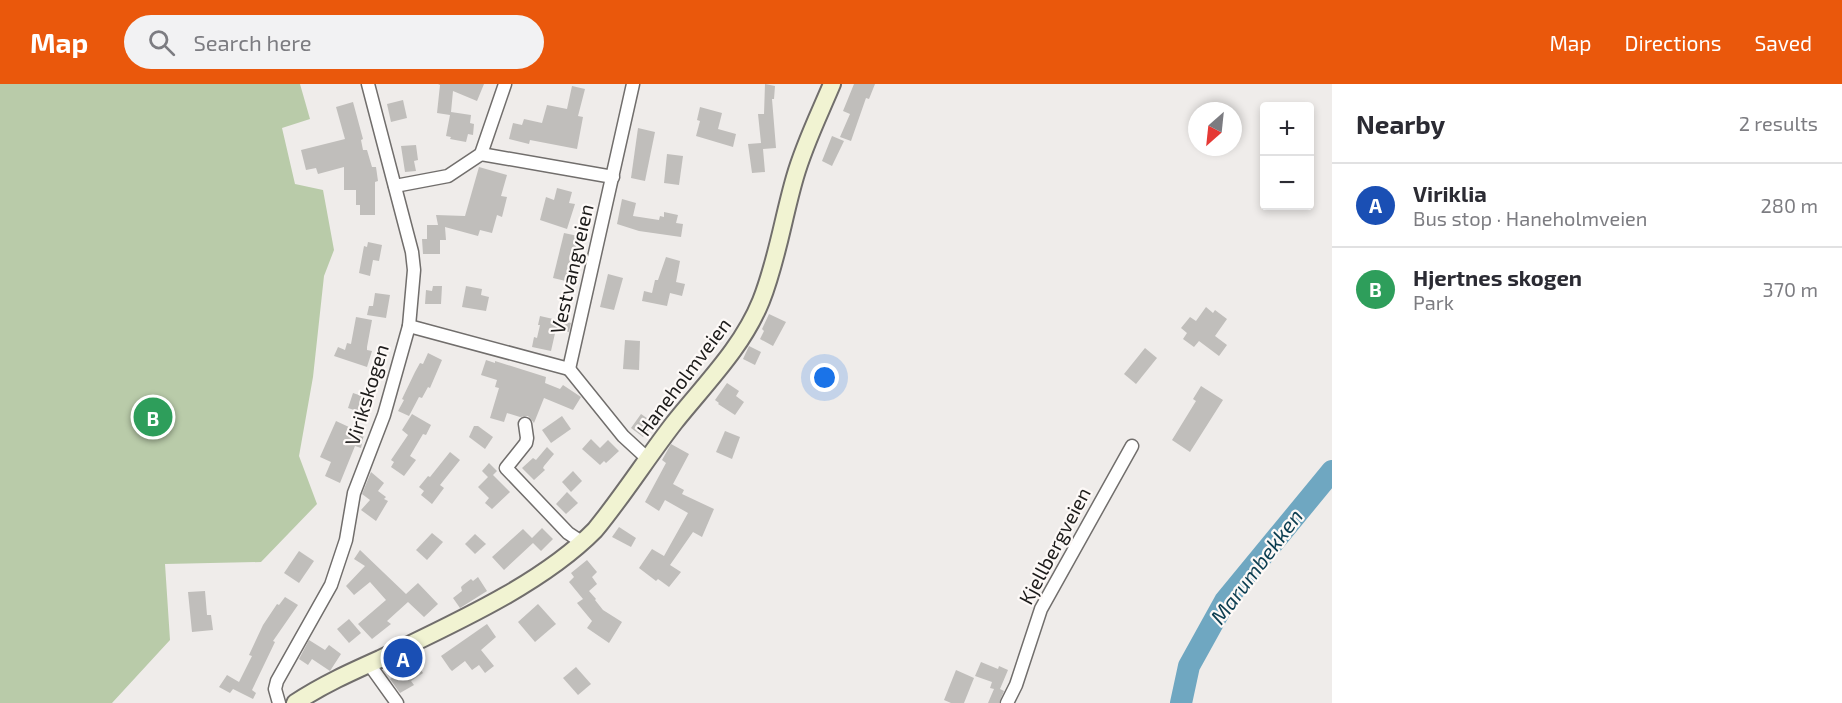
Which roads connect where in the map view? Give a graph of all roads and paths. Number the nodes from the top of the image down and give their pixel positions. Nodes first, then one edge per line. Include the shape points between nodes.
1 (368, 84) edge
2 (505, 84) edge
3 (633, 84) edge
4 (832, 84) edge
5 (482, 154) junction
6 (614, 177) junction
7 (395, 186) junction
8 (409, 326) junction
9 (569, 369) junction
10 (525, 424) dead end
11 (1132, 446) dead end
12 (648, 459) junction
13 (583, 543) junction
14 (369, 664) junction
15 (279, 703) edge
16 (295, 703) edge
17 (397, 703) edge
18 (1007, 703) edge

1 - 7 street, Virikskogen
2 - 5 street
3 - 6 street, Vestvangveien
4 - 12 main road, Haneholmveien via 804,150 770,275 754,316 730,354
5 - 6 street
5 - 7 street via 448,176
6 - 9 street, Vestvangveien
7 - 8 street, Virikskogen via 414,270
8 - 9 street
8 - 15 street, Virikskogen via 377,436 354,492 340,562 323,602 280,674 276,689
9 - 12 street
10 - 13 street via 526,443 506,468 568,533
11 - 18 street, Kjellbergveien via 1041,609
12 - 13 main road, Haneholmveien
13 - 14 main road, Haneholmveien via 472,614
14 - 16 main road, Haneholmveien
14 - 17 street

